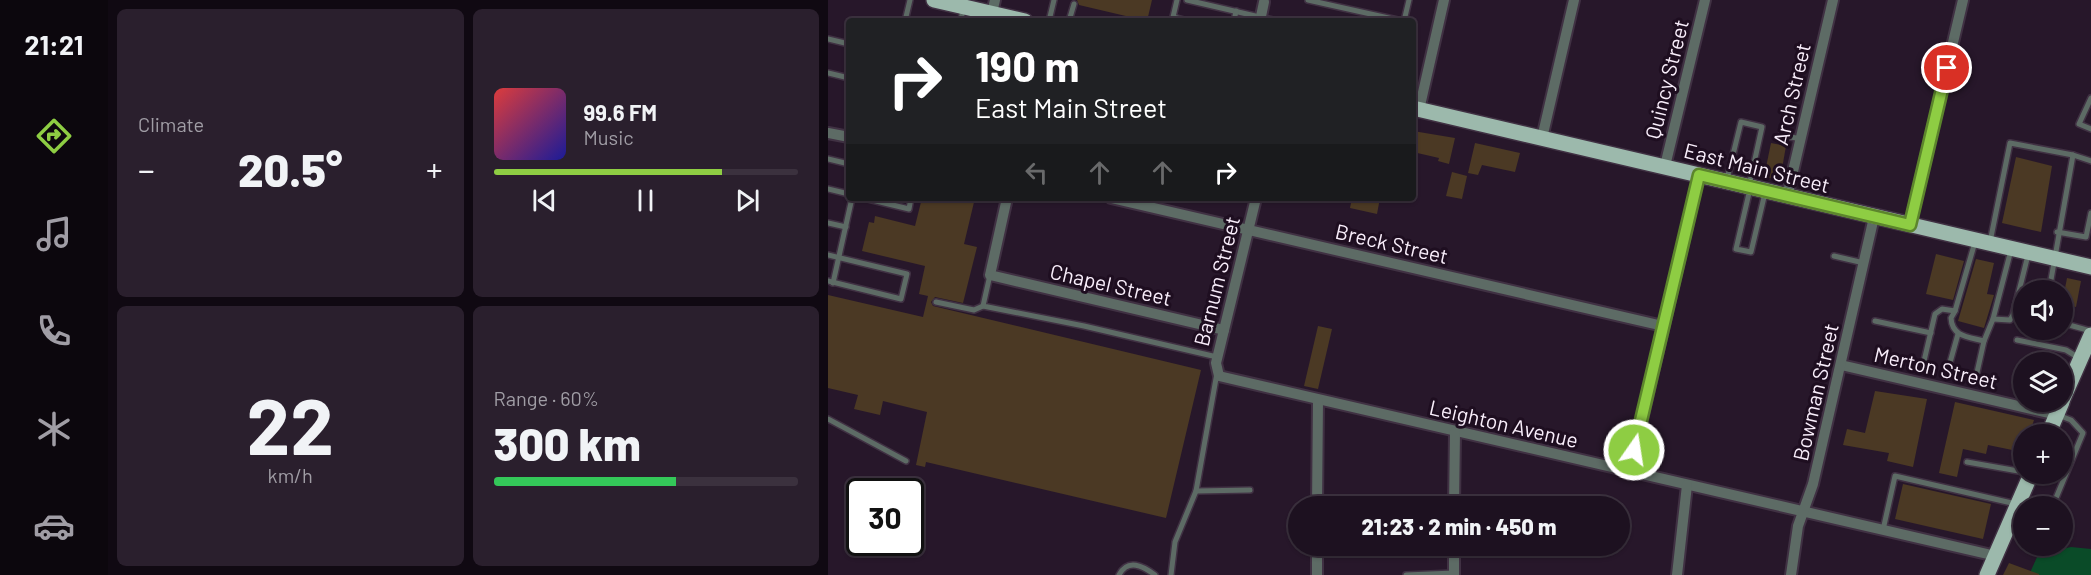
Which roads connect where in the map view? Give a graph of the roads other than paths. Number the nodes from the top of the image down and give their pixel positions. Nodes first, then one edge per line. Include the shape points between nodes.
1 (910, 0) edge
2 (934, 0) edge
3 (1054, 0) edge
4 (1177, 0) edge
5 (1187, 0) edge
6 (1308, 0) edge
7 (1409, 0) edge
8 (1444, 0) edge
9 (1574, 0) edge
10 (1705, 0) edge
11 (1833, 0) edge
12 (1963, 0) edge
13 (1265, 1) edge
14 (1074, 4) dead end
15 (1236, 11) junction
16 (993, 12) edge
17 (962, 14) edge
18 (906, 18) edge
19 (1014, 18) edge
20 (1050, 18) edge
21 (1071, 18) edge
22 (1177, 18) edge
23 (1235, 18) edge
24 (1257, 18) edge
25 (1260, 18) edge
26 (1389, 18) edge
27 (1404, 18) edge
28 (828, 39) edge
29 (846, 43) edge
30 (828, 73) edge
31 (846, 77) edge
32 (2091, 98) edge
33 (1416, 109) edge
34 (2091, 129) edge
35 (828, 133) edge
36 (1781, 135) dead end
37 (846, 136) edge
38 (1542, 138) junction
39 (1801, 140) junction
40 (2073, 155) junction
41 (828, 159) edge
42 (2091, 161) edge
43 (846, 163) edge
44 (1665, 166) junction
45 (1699, 175) junction
46 (1726, 182) junction
47 (1749, 188) junction
48 (828, 189) edge
49 (1766, 192) junction
50 (846, 193) edge
51 (1787, 197) junction
52 (851, 201) edge
53 (876, 201) edge
54 (910, 201) edge
55 (1006, 201) edge
56 (1124, 201) edge
57 (1255, 201) edge
58 (2091, 213) edge
59 (1874, 217) junction
60 (828, 223) edge
61 (1910, 225) junction
62 (846, 227) junction
63 (1248, 230) junction
64 (2057, 232) junction
65 (1983, 242) junction
66 (2011, 249) junction
67 (2029, 253) junction
68 (828, 255) edge
69 (1834, 256) dead end
70 (839, 257) junction
71 (2054, 259) junction
72 (1864, 263) junction
73 (2091, 267) edge
74 (990, 275) junction
75 (2051, 280) edge
76 (831, 282) edge
77 (936, 302) dead end
78 (983, 306) junction
79 (1955, 311) junction
80 (1994, 319) junction
81 (1875, 321) dead end
82 (1663, 326) junction
83 (2073, 326) edge
84 (1224, 330) junction
85 (1930, 333) junction
86 (2091, 333) edge
87 (1958, 334) junction
88 (2017, 340) dead end
89 (1984, 341) junction
90 (1217, 357) junction
91 (2081, 359) junction
92 (1924, 361) dead end
93 (1841, 365) junction
94 (1949, 366) dead end
95 (1217, 373) junction
96 (1976, 377) dead end
97 (2073, 377) edge
98 (2013, 397) edge
99 (1318, 400) junction
100 (2065, 412) edge
101 (828, 419) edge
102 (1455, 432) junction
103 (906, 461) dead end
104 (1967, 462) dead end
105 (2013, 470) edge
106 (1630, 471) junction
107 (1688, 485) junction
108 (1250, 490) dead end
109 (1196, 491) junction
110 (1317, 496) edge
111 (1454, 496) edge
112 (2057, 496) edge
113 (2013, 503) edge
114 (1803, 512) junction
115 (2013, 516) edge
116 (1883, 530) junction
117 (1317, 556) edge
118 (1454, 556) edge
119 (1996, 556) junction
120 (1454, 574) edge
121 (1119, 575) edge
122 (1155, 575) edge
123 (1171, 575) edge
124 (1317, 575) edge
125 (1406, 575) edge
126 (1677, 575) edge
127 (1791, 575) edge
128 (1987, 575) edge

1 - 18 lane
2 - 17 main road
3 - 20 lane
4 - 22 lane via 1173,17
5 - 15 lane
6 - 26 lane
7 - 27 lane
8 - 33 street
9 - 38 street
10 - 44 street, Quincy Street
11 - 39 street, Arch Street
12 - 61 street
13 - 25 street
14 - 21 lane
15 - 23 lane
15 - 24 lane
16 - 17 main road
16 - 19 main road
28 - 29 lane
30 - 31 lane
32 - 34 lane via 2079,124
33 - 38 main road, East Main Street
35 - 37 street
36 - 39 lane
38 - 44 main road, East Main Street
39 - 51 street, Arch Street
40 - 42 lane
40 - 64 lane
40 - 65 lane via 2010,143
41 - 43 lane
44 - 45 main road, East Main Street
45 - 46 main road, East Main Street
45 - 82 street
46 - 47 main road, East Main Street
46 - 47 lane via 1741,122 1762,127
47 - 49 main road, East Main Street
47 - 49 lane via 1736,249 1751,252
48 - 50 lane
49 - 51 main road, East Main Street
51 - 59 main road, East Main Street
52 - 62 lane
53 - 54 lane via 909,209
55 - 74 street
56 - 63 street, Breck Street
57 - 63 street, Barnum Street
58 - 64 lane via 2086,237
59 - 61 main road, East Main Street
59 - 72 street, Bowman Street
60 - 62 lane
61 - 65 main road, East Main Street
62 - 70 lane
63 - 82 street, Breck Street
63 - 84 street, Barnum Street
64 - 71 lane
65 - 66 main road, East Main Street
65 - 79 lane
66 - 67 main road, East Main Street
66 - 80 lane
67 - 71 main road, East Main Street
67 - 80 lane via 2013,315 2004,322
68 - 70 lane
69 - 72 lane
70 - 76 lane
70 - 76 lane via 906,274 901,299
71 - 73 main road, East Main Street
71 - 75 lane
72 - 93 street, Bowman Street
74 - 78 lane
74 - 84 street, Chapel Street
77 - 78 lane via 974,310
78 - 90 lane
79 - 85 lane via 1938,310
79 - 87 lane via 1951,325
80 - 89 lane
81 - 85 lane
82 - 106 street
83 - 86 lane
84 - 90 street, Barnum Street
85 - 92 lane
86 - 91 main road
87 - 89 lane
87 - 94 lane
88 - 91 lane via 2066,350
89 - 96 lane
90 - 95 street, Barnum Street
91 - 97 main road
93 - 98 street, Merton Street
93 - 114 street, Bowman Street
95 - 99 street, Leighton Avenue
95 - 109 lane
99 - 102 street, Leighton Avenue
99 - 110 street
100 - 112 lane via 2083,433
101 - 103 lane
102 - 106 street, Leighton Avenue
102 - 111 street
104 - 105 lane
106 - 107 street, Leighton Avenue
107 - 114 street, Leighton Avenue
107 - 126 street
108 - 109 lane
109 - 123 lane via 1175,542
113 - 116 lane via 1895,476
114 - 116 street, Leighton Avenue
114 - 127 street, Bowman Street
115 - 119 main road
116 - 119 street, Leighton Avenue
117 - 124 street
118 - 120 street
119 - 128 main road
120 - 125 lane
121 - 122 lane via 1132,564

